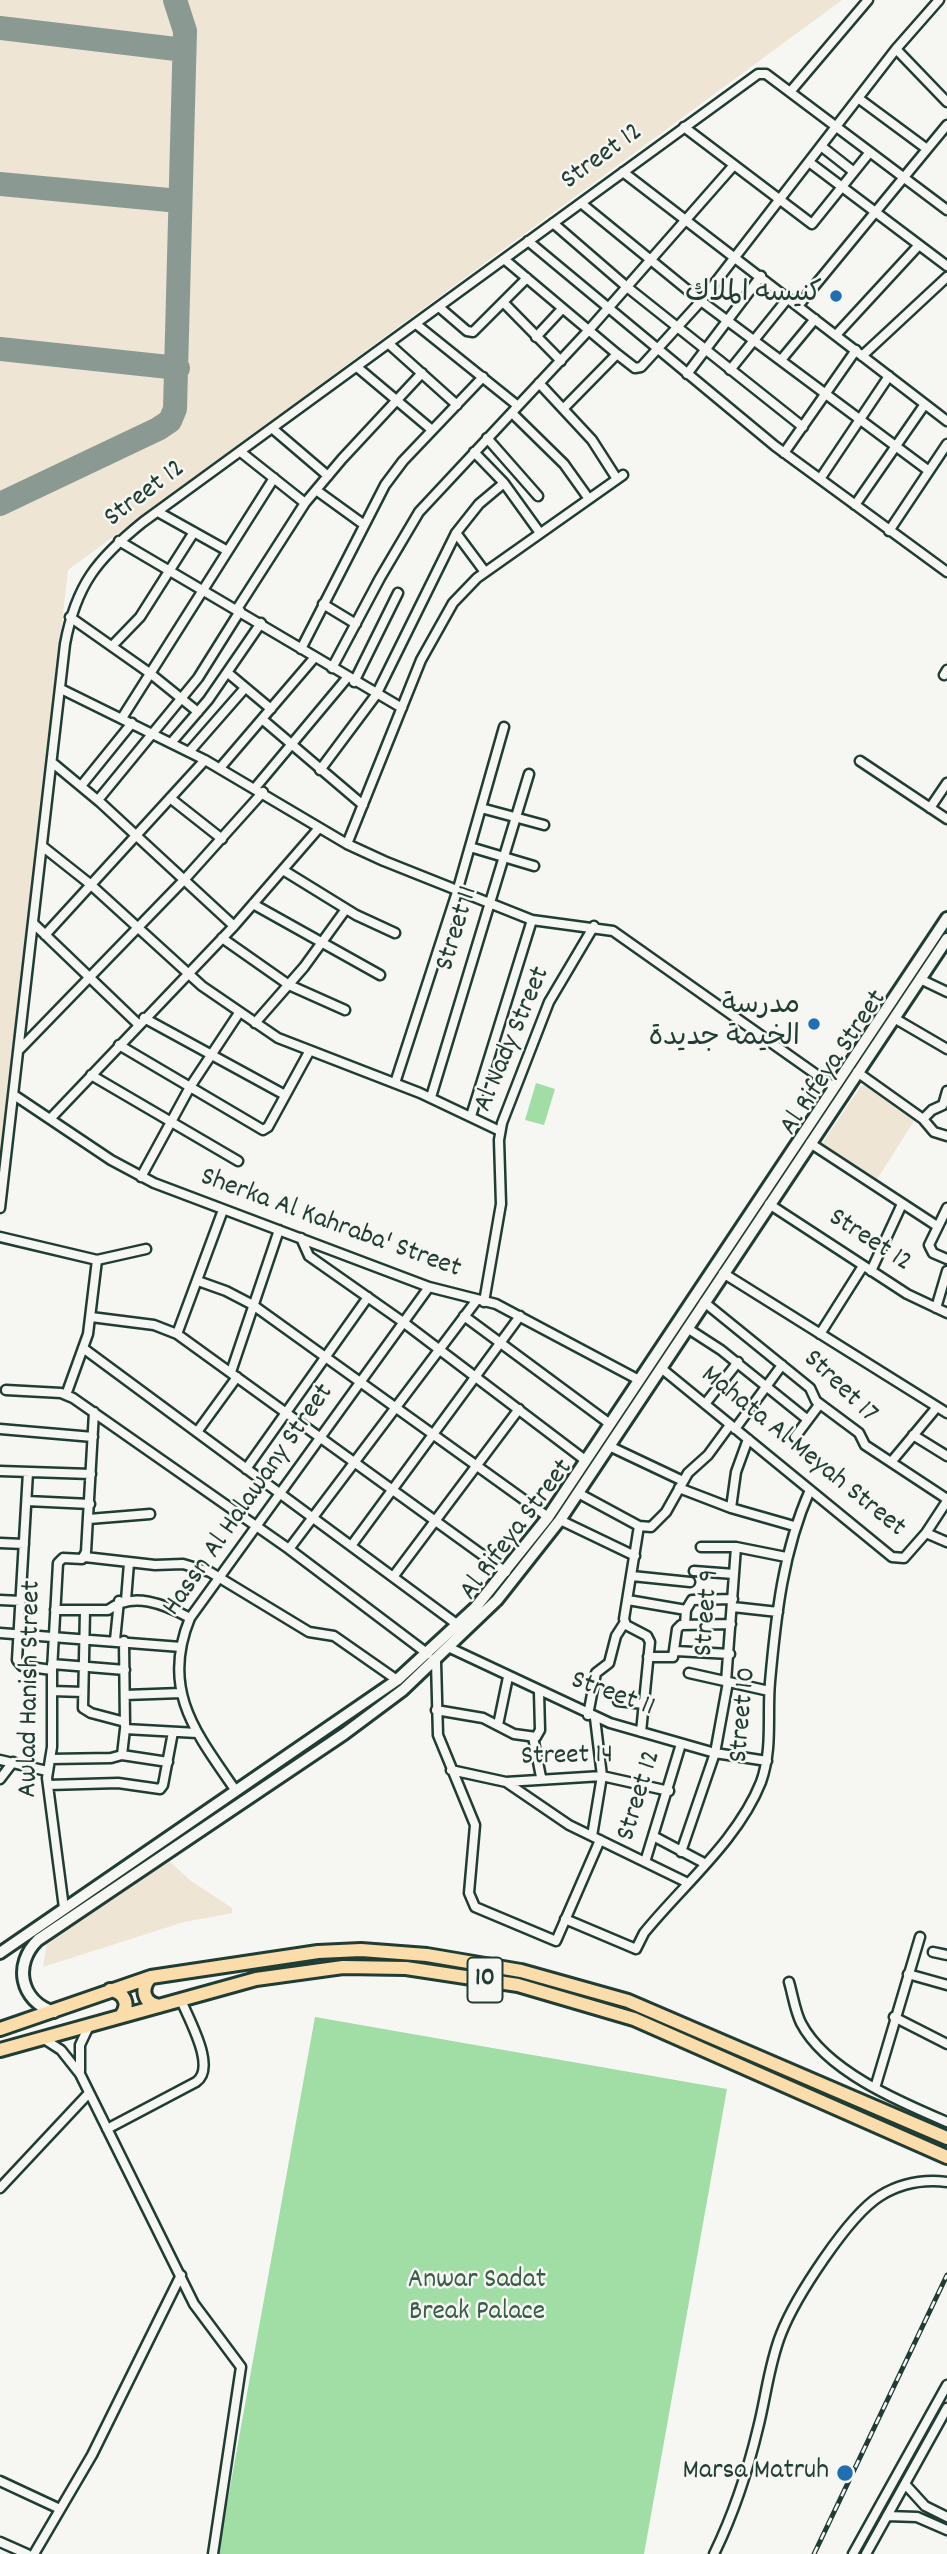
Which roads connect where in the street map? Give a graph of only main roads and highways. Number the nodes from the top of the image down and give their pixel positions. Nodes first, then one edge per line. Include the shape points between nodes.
1 (151, 1977) junction
2 (110, 1990) junction
3 (159, 2006) junction
4 (121, 2017) junction
5 (0, 2029) edge
6 (0, 2050) edge
7 (947, 2137) edge
8 (947, 2157) edge

1 - 2 main road, 10
1 - 3 main road via 144,1995
1 - 7 main road, 10 via 361,1950 521,1970 640,2006
2 - 4 main road via 125,1999
2 - 5 main road, 10
3 - 4 main road, 10
3 - 8 main road, 10 via 256,1979 343,1967 406,1968 518,1985 648,2024
4 - 6 main road, 10

